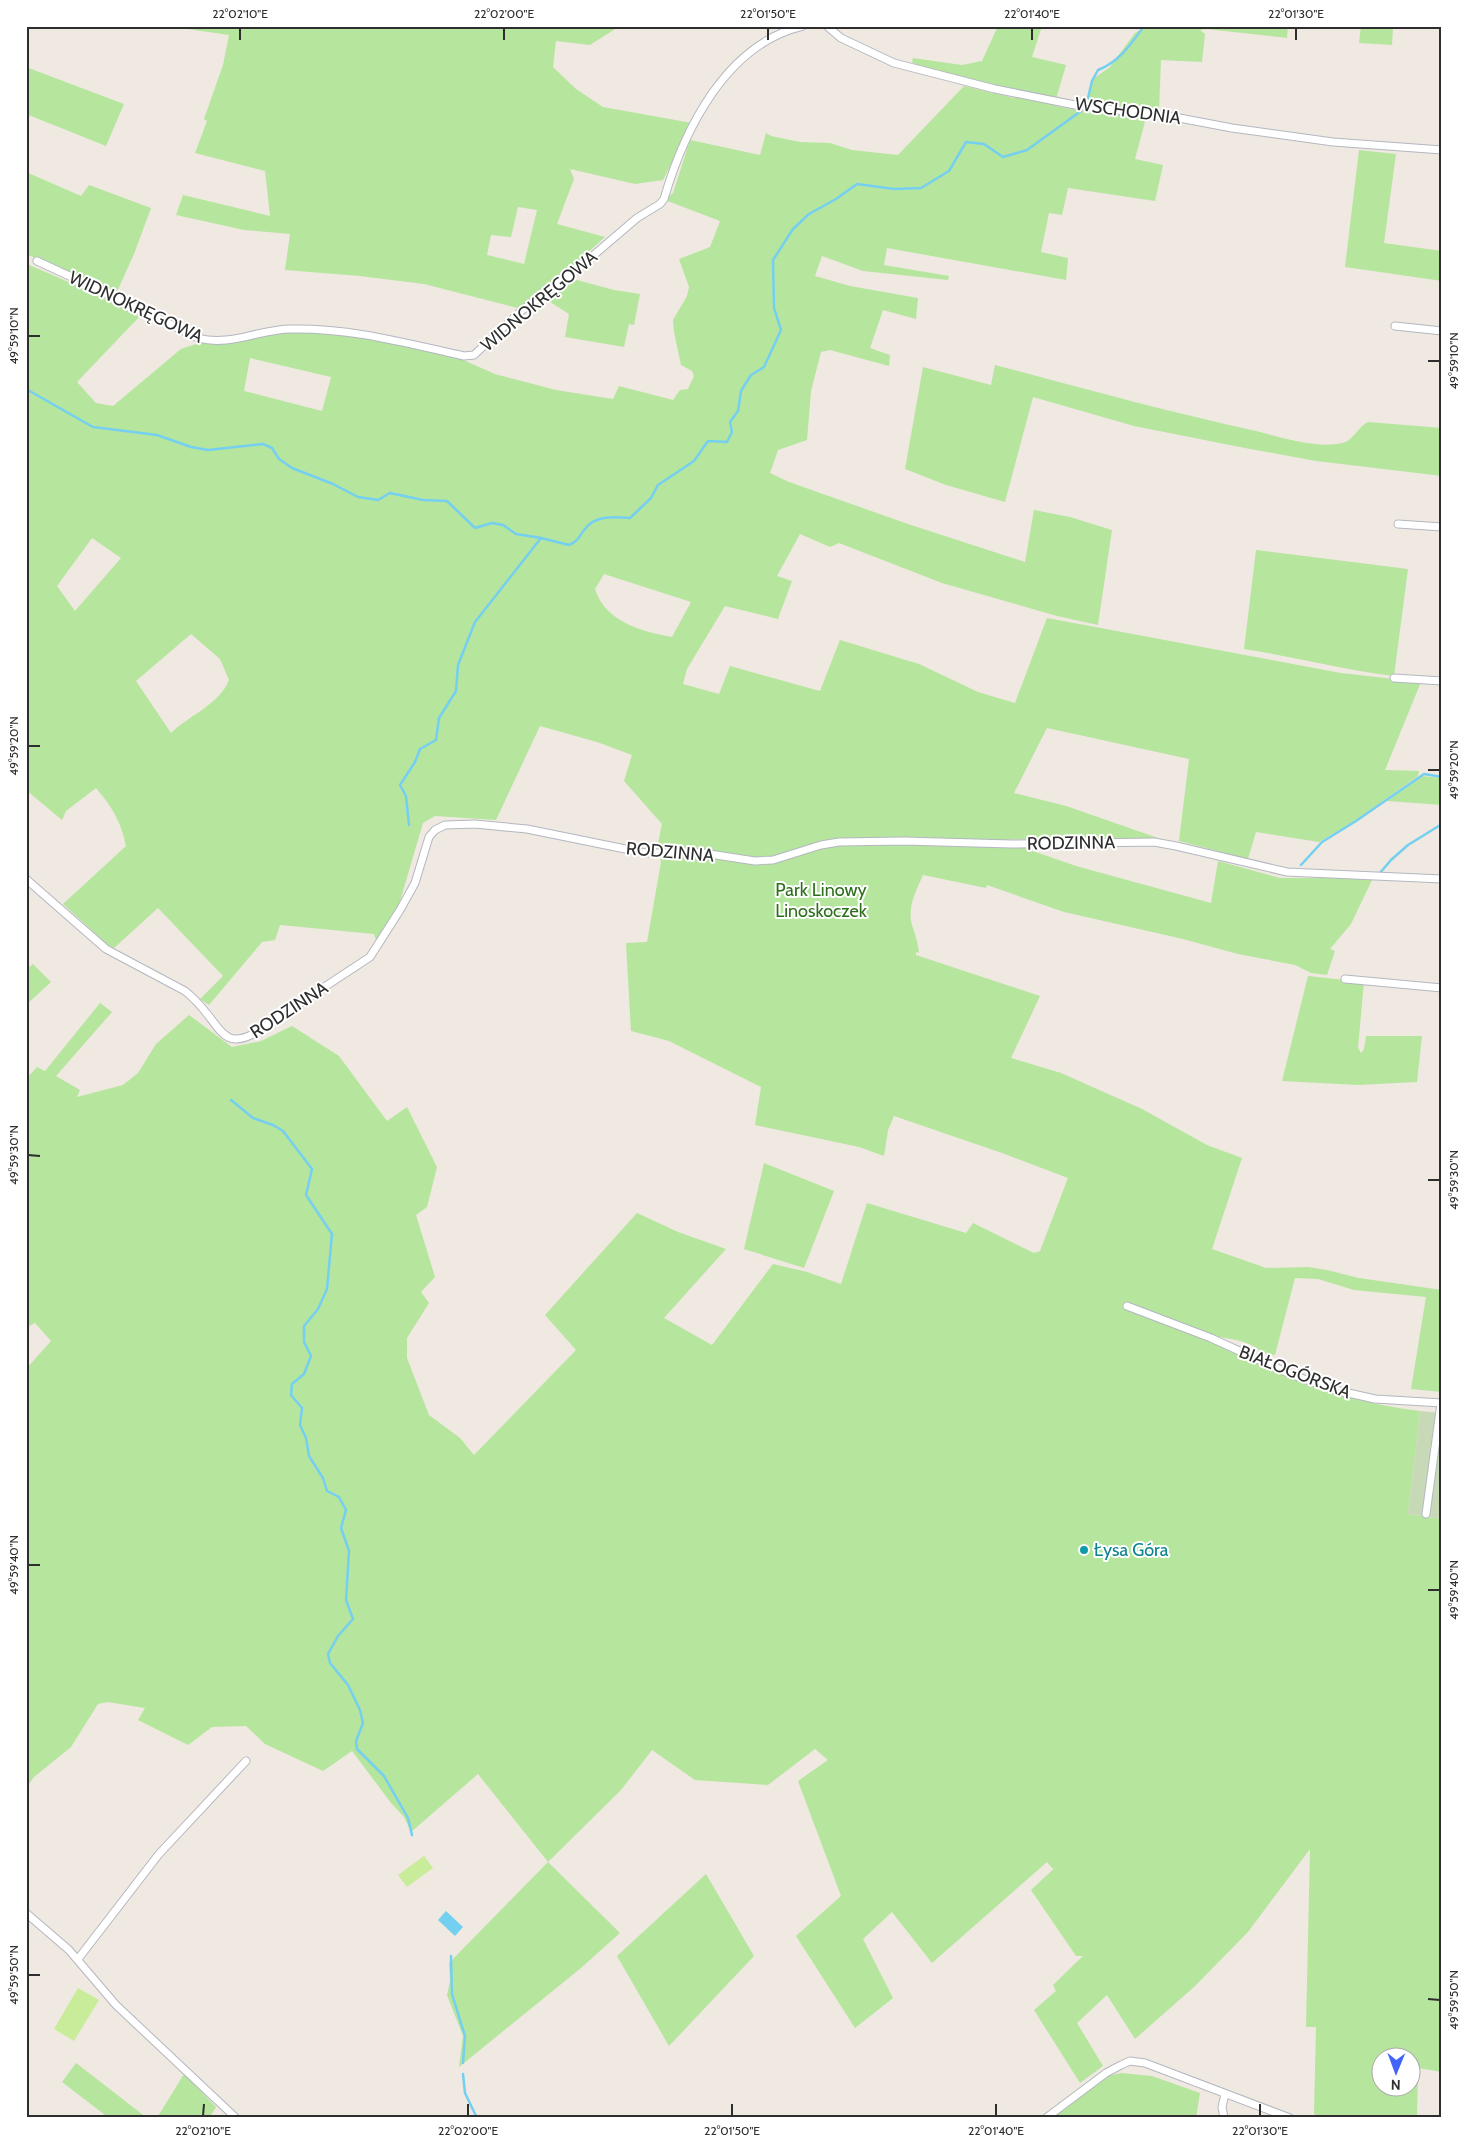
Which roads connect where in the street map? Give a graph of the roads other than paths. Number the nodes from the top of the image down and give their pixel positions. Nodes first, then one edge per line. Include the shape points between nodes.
1 (803, 26) edge
2 (827, 26) edge
3 (1442, 150) edge
4 (37, 261) dead end
5 (1395, 326) dead end
6 (1442, 331) edge
7 (1398, 524) dead end
8 (1442, 527) edge
9 (1394, 678) dead end
10 (1442, 681) edge
11 (26, 879) edge
12 (1442, 879) edge
13 (1344, 979) dead end
14 (1442, 988) edge
15 (1128, 1306) dead end
16 (1441, 1403) edge
17 (1433, 1458) junction
18 (1442, 1460) edge
19 (1426, 1514) dead end
20 (246, 1761) dead end
21 (26, 1913) edge
22 (78, 1960) junction
23 (1226, 2094) junction
24 (236, 2118) edge
25 (1046, 2118) edge
26 (1224, 2118) edge
27 (1290, 2118) edge

1 - 4 street, WIDNOKRĘGOWA via 764,43 714,90 675,164 664,200 521,310 474,355 464,356 327,329 288,329 226,341 209,341
2 - 3 street, WSCHODNIA via 841,38 894,63 995,89 1084,106 1333,142
5 - 6 street
7 - 8 street
9 - 10 street
11 - 12 street, RODZINNA via 106,948 185,992 224,1035 237,1040 253,1034 370,957 411,891 429,837 439,827 452,824 527,829 645,853 703,853 755,862 839,842 1154,842 1287,872
13 - 14 street
15 - 16 street, BIAŁOGÓRSKA via 1211,1338 1290,1374 1350,1395
16 - 17 street
17 - 18 street
17 - 19 street
20 - 22 street via 159,1854
21 - 22 street
22 - 24 street via 116,2004
23 - 25 street via 1145,2063 1130,2061 1106,2073
23 - 26 street via 1222,2106
23 - 27 street

